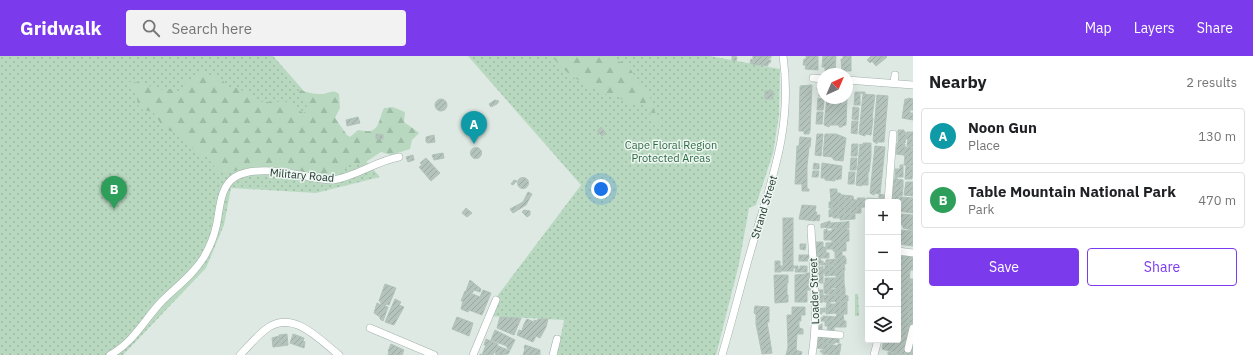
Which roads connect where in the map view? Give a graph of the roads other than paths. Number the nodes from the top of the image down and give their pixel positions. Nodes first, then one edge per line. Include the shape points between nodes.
1 (783, 56) edge
2 (895, 75) dead end
3 (813, 78) dead end
4 (817, 78) edge
5 (853, 80) edge
6 (894, 83) junction
7 (913, 84) edge
8 (893, 134) dead end
9 (399, 157) dead end
10 (888, 199) edge
11 (811, 228) dead end
12 (901, 251) edge
13 (913, 253) edge
14 (496, 300) dead end
15 (370, 328) dead end
16 (913, 328) edge
17 (815, 333) junction
18 (840, 335) dead end
19 (557, 339) dead end
20 (877, 343) edge
21 (908, 349) dead end
22 (110, 355) edge
23 (240, 355) edge
24 (339, 355) edge
25 (434, 355) edge
26 (473, 355) edge
27 (553, 355) edge
28 (722, 355) edge
29 (812, 355) edge
30 (874, 355) edge

1 - 28 street, Strand Street via 786,110 780,150
2 - 6 street
3 - 4 street
5 - 6 street
6 - 7 street
8 - 10 street
9 - 22 street, Military Road via 332,180 269,171 247,173 234,178 224,189 212,242 204,257 161,302 132,338
11 - 17 street, Loader Street
12 - 13 street
14 - 26 street
15 - 25 street
16 - 21 street
17 - 18 street
17 - 29 street, Loader Street
19 - 27 street
20 - 30 street
23 - 24 street via 268,327 285,322 299,324

